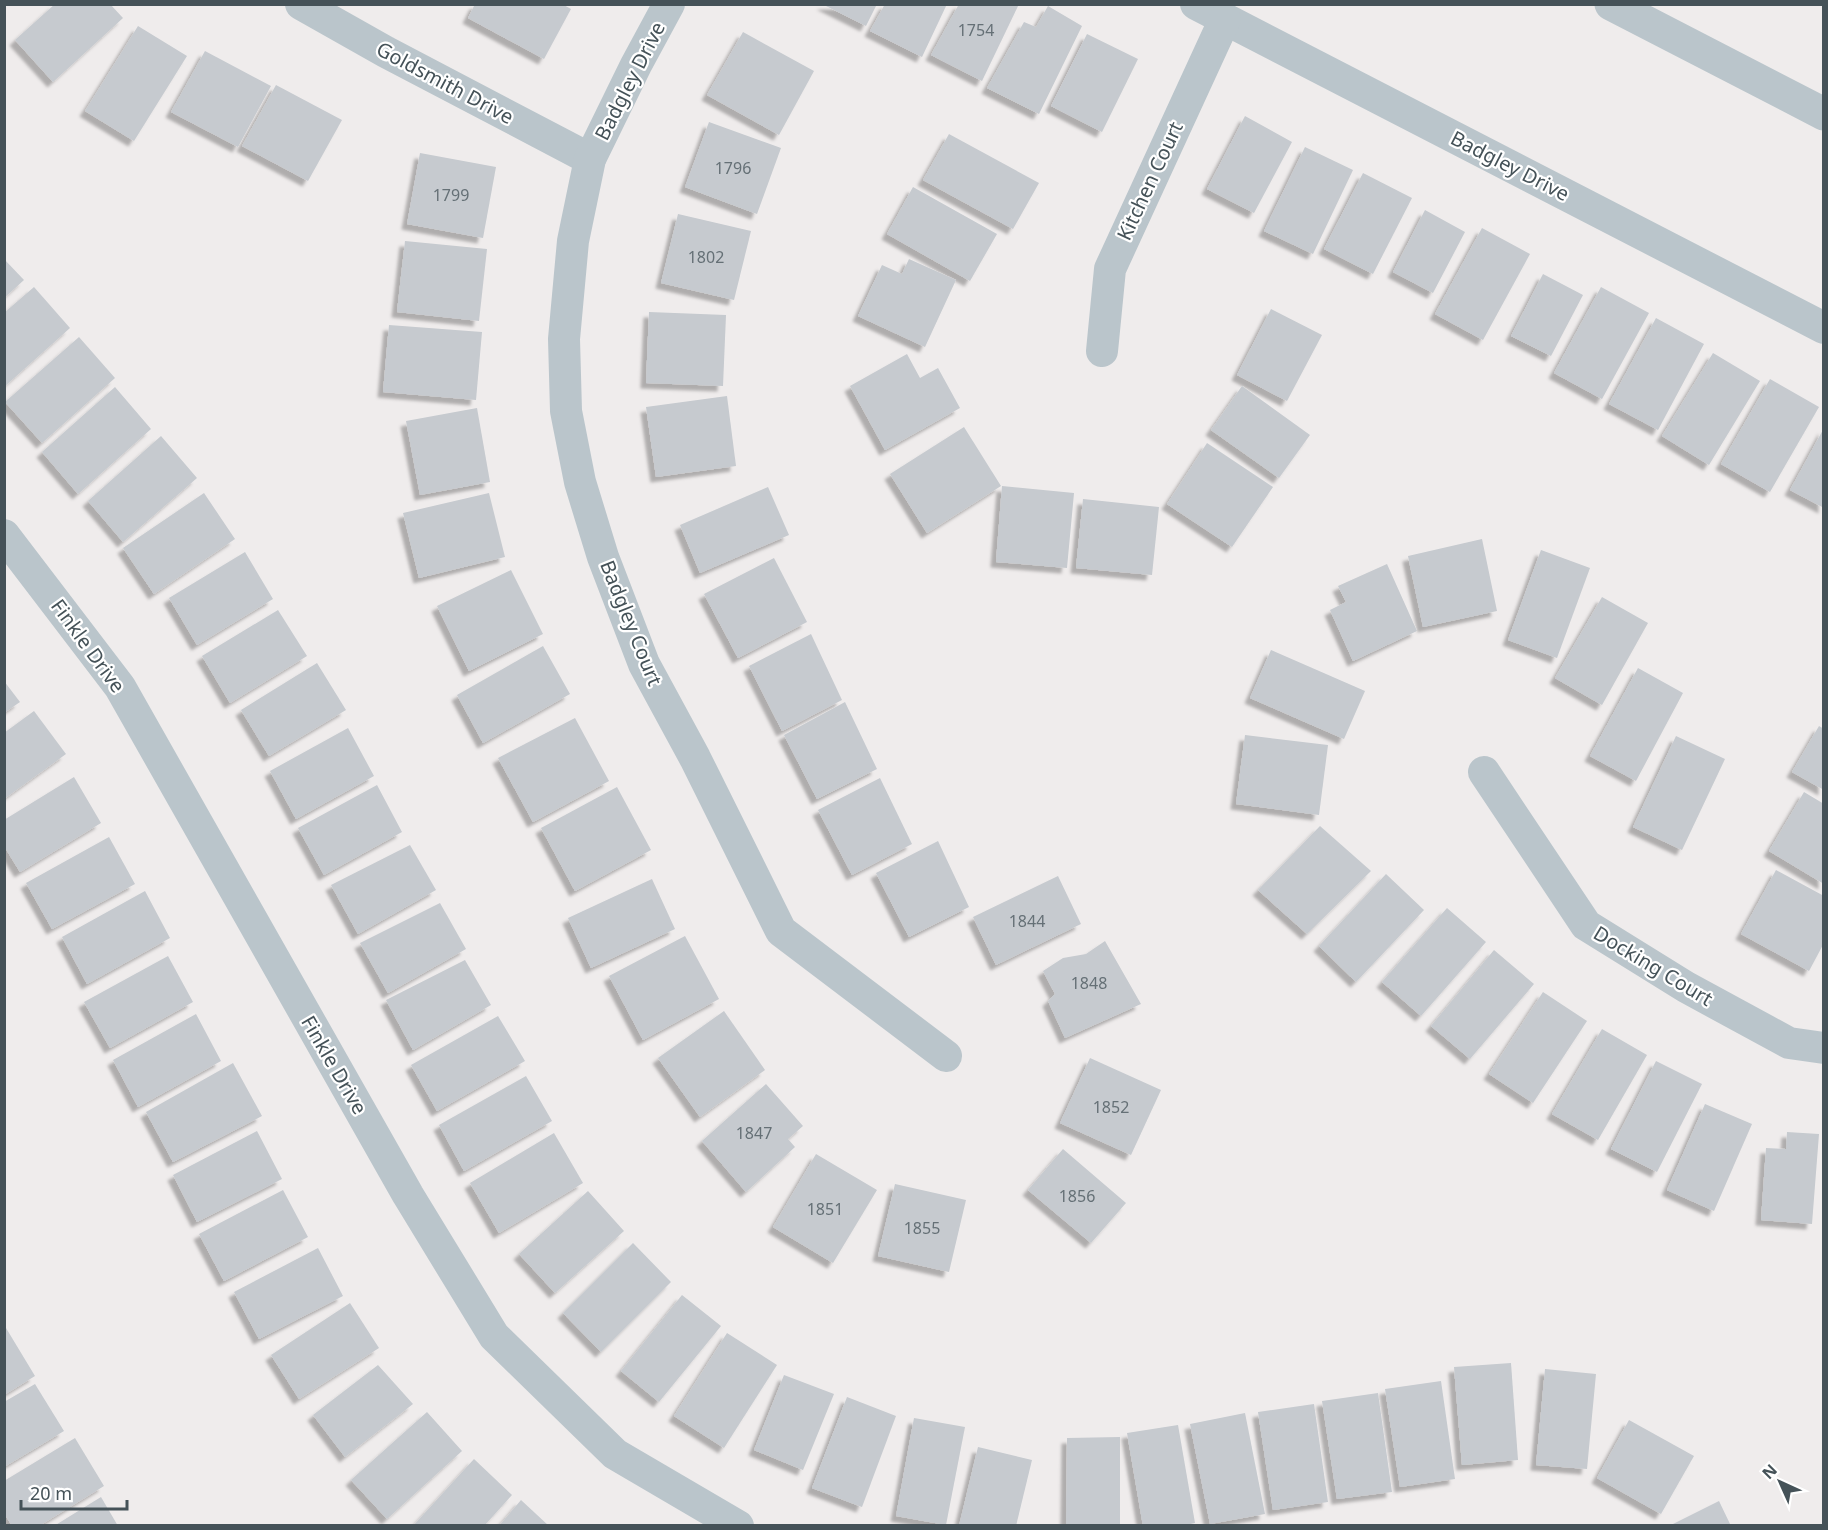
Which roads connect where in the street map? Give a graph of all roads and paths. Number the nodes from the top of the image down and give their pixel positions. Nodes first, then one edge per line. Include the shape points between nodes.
1 (301, 4) edge
2 (669, 4) edge
3 (1196, 4) edge
4 (1611, 4) edge
5 (1225, 19) junction
6 (1824, 114) edge
7 (590, 159) junction
8 (1824, 328) edge
9 (1102, 351) dead end
10 (4, 535) edge
11 (1484, 772) dead end
12 (1824, 1048) edge
13 (946, 1056) dead end
14 (738, 1526) edge

1 - 7 street, Goldsmith Drive
2 - 7 street, Badgley Drive
3 - 5 street, Badgley Drive
4 - 6 street
5 - 8 street, Badgley Drive
5 - 9 street, Kitchen Court via 1110,269
7 - 13 street, Badgley Court via 573,242 564,339 566,411 580,482 603,557 644,664 781,931
10 - 14 street, Finkle Drive via 120,687 408,1195 494,1336 615,1454
11 - 12 street, Docking Court via 1586,925 1686,987 1789,1043

